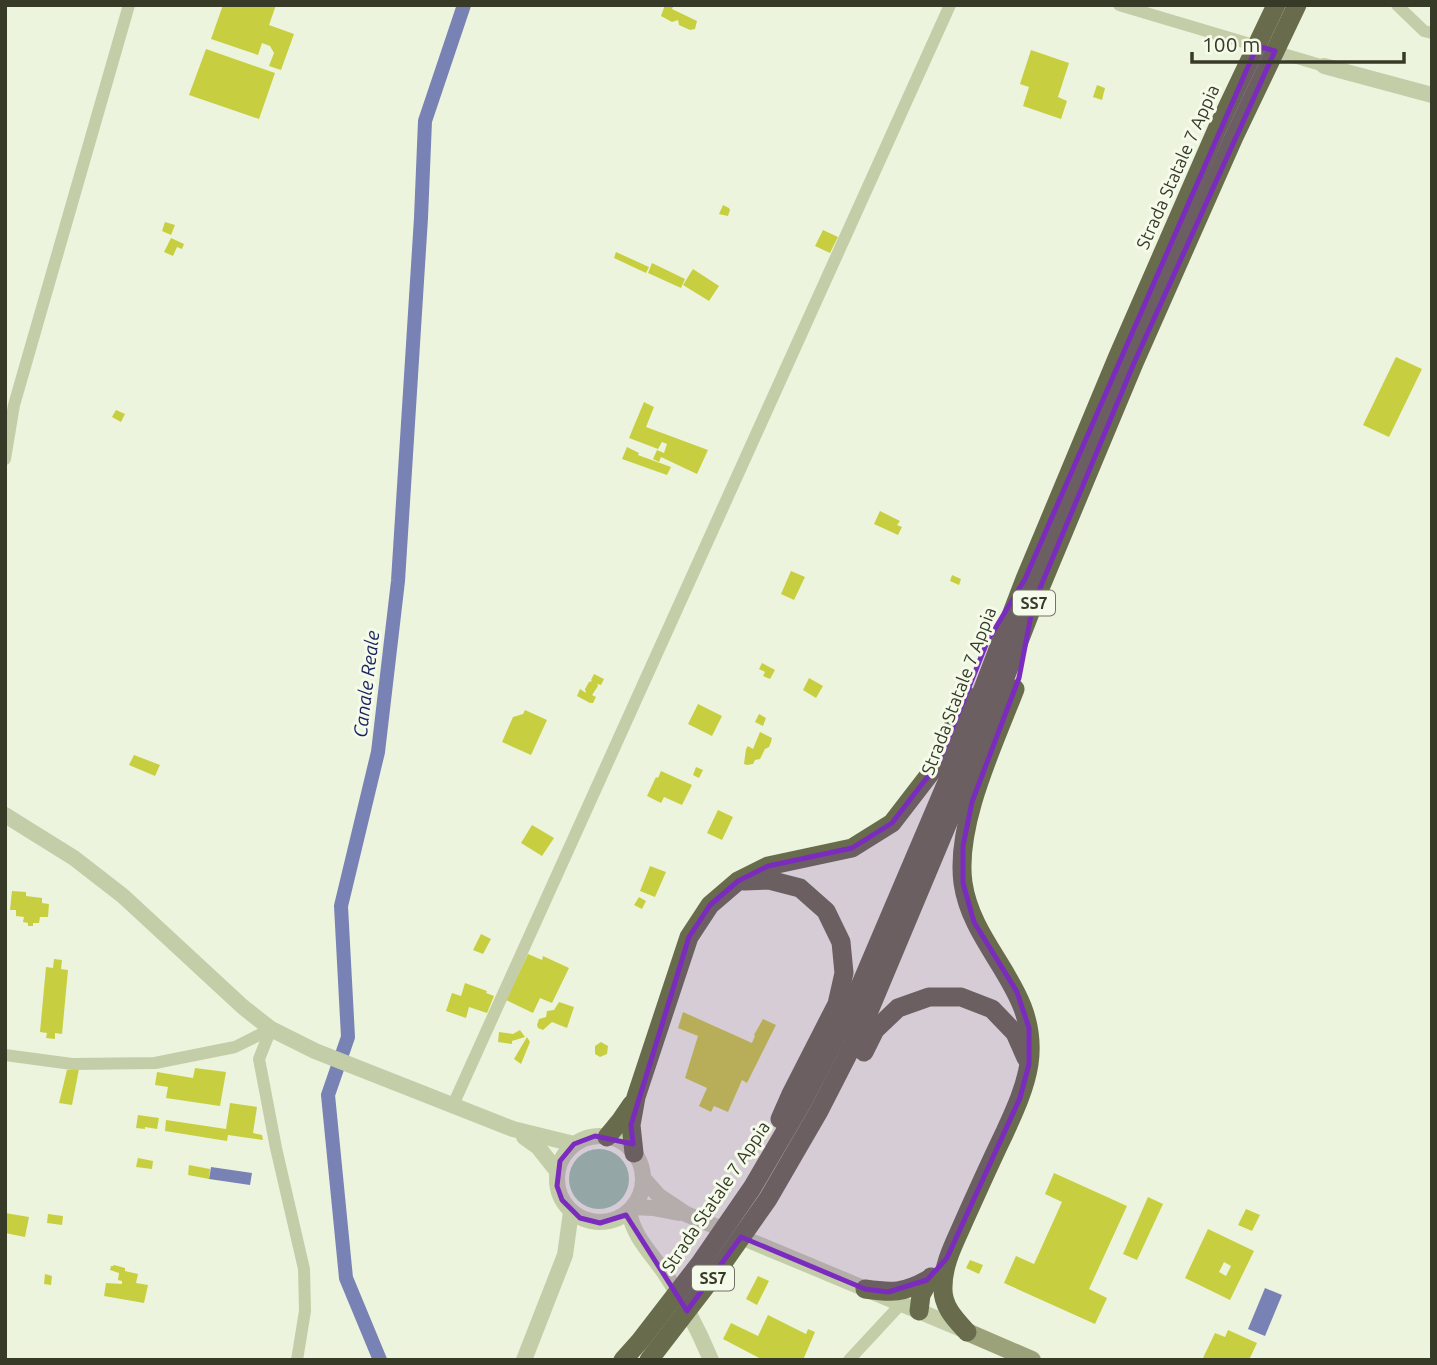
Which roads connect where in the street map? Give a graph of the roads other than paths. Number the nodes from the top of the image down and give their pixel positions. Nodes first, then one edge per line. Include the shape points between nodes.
1 (130, 5) edge
2 (950, 5) edge
3 (1119, 5) edge
4 (1276, 5) edge
5 (1297, 5) edge
6 (1397, 5) edge
7 (1432, 33) edge
8 (1324, 66) joint
9 (1432, 96) edge
10 (5, 459) edge
11 (1025, 579) junction
12 (1033, 605) junction
13 (5, 815) edge
14 (738, 881) junction
15 (271, 1029) junction
16 (5, 1055) edge
17 (1029, 1064) junction
18 (636, 1097) junction
19 (453, 1105) junction
20 (513, 1129) junction
21 (607, 1137) junction
22 (574, 1144) junction
23 (634, 1153) junction
24 (557, 1171) junction
25 (643, 1178) junction
26 (760, 1193) junction
27 (631, 1209) junction
28 (571, 1212) junction
29 (686, 1214) junction
30 (606, 1222) junction
31 (638, 1238) junction
32 (565, 1255) junction
33 (935, 1284) junction
34 (865, 1289) joint
35 (909, 1302) junction
36 (967, 1332) junction
37 (648, 1352) edge
38 (297, 1360) edge
39 (524, 1360) edge
40 (623, 1360) edge
41 (711, 1360) edge
42 (849, 1360) edge
43 (1032, 1360) edge

1 - 10 street via 14,405
2 - 19 street
3 - 8 street
4 - 11 highway, Strada Statale 7 Appia / SS7 via 1217,129
5 - 12 highway, Strada Statale 7 Appia / SS7 via 1134,363
6 - 7 street
8 - 9 street
11 - 14 highway via 987,642 939,762 892,823 852,848 768,866
11 - 26 highway, Strada Statale 7 Appia / SS7 via 950,775 849,1012
12 - 17 highway via 1019,678 972,802 963,846 963,883 974,922 1017,992 1029,1028
12 - 26 highway, Strada Statale 7 Appia / SS7 via 864,1023 819,1111
13 - 15 street via 74,858 123,896
14 - 18 highway via 710,905 689,937
14 - 26 highway via 769,880 800,888 826,911 841,942 844,973 837,1004 791,1094
15 - 16 street via 235,1047 155,1063 72,1064
15 - 19 street
15 - 38 street via 259,1059 304,1269 305,1311
17 - 26 highway via 1015,1033 992,1009 961,997 929,997 898,1008 875,1030 830,1118
17 - 33 highway via 1020,1098
18 - 21 highway
18 - 23 highway via 631,1125
19 - 20 street
20 - 22 street
20 - 24 street via 538,1147
21 - 22 street
21 - 23 street
22 - 24 street
23 - 25 street
24 - 28 street via 559,1193
25 - 27 street
25 - 29 street via 659,1196
26 - 37 highway, Strada Statale 7 Appia / SS7 via 701,1262
27 - 29 street
27 - 30 street
27 - 31 street via 631,1224
28 - 30 street via 590,1222
28 - 32 street
29 - 34 street
30 - 31 street
30 - 32 street via 579,1235
31 - 41 street via 699,1330
32 - 39 street
33 - 35 highway via 933,1303
33 - 36 highway via 949,1312
34 - 35 highway via 888,1292
35 - 36 street
35 - 42 street
36 - 43 main road
37 - 40 highway, Strada Statale 7 Appia / SS7

